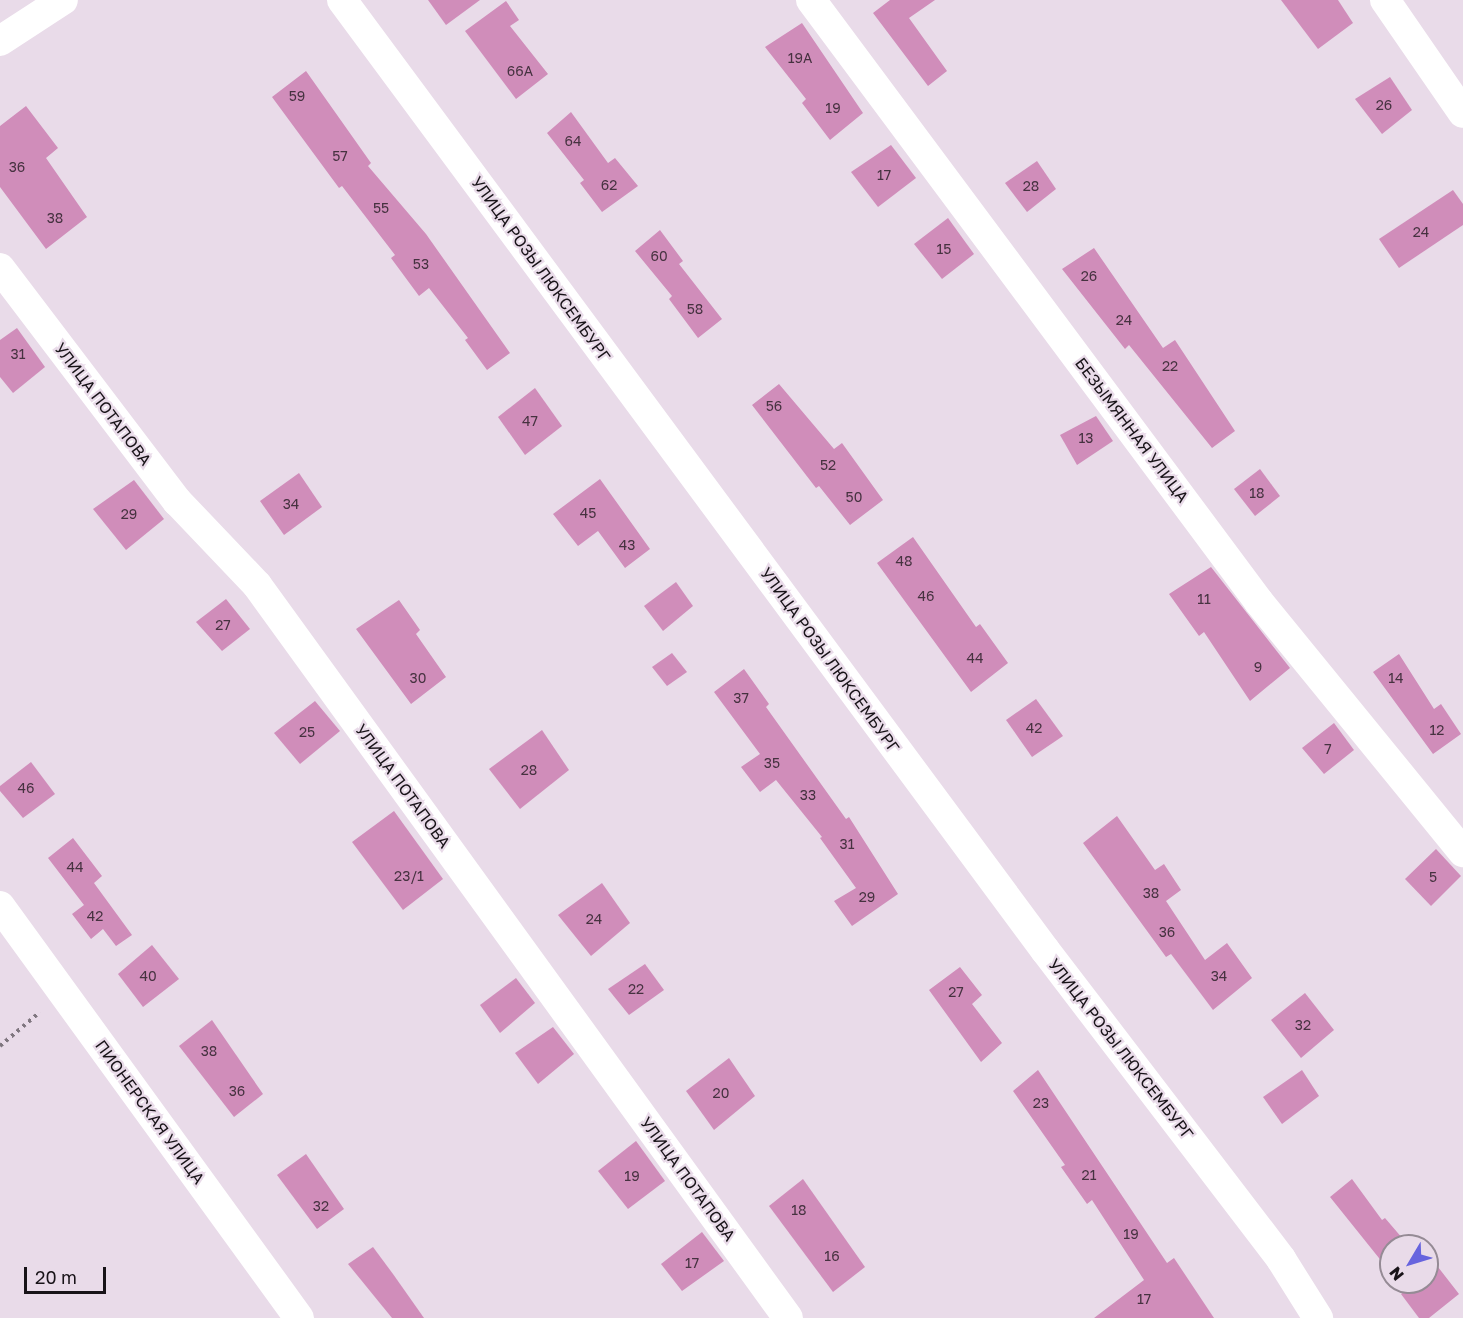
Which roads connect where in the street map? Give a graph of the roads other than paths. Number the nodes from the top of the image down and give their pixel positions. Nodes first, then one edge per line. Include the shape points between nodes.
1 (63, 0) edge
2 (342, 0) edge
3 (811, 0) edge
4 (1385, 0) edge
5 (0, 41) edge
6 (1463, 113) edge
7 (0, 268) edge
8 (1463, 852) edge
9 (0, 906) edge
10 (299, 1318) edge
11 (788, 1318) edge
12 (1318, 1318) edge

1 - 5 street
2 - 12 street, УЛИЦА РОЗЫ ЛЮКСЕМБУРГ via 1038,941 1281,1258
3 - 8 street, БЕЗЫМЯННАЯ УЛИЦА via 1259,602
4 - 6 street
7 - 11 street, УЛИЦА ПОТАПОВА via 177,501 257,585
9 - 10 street, ПИОНЕРСКАЯ УЛИЦА

